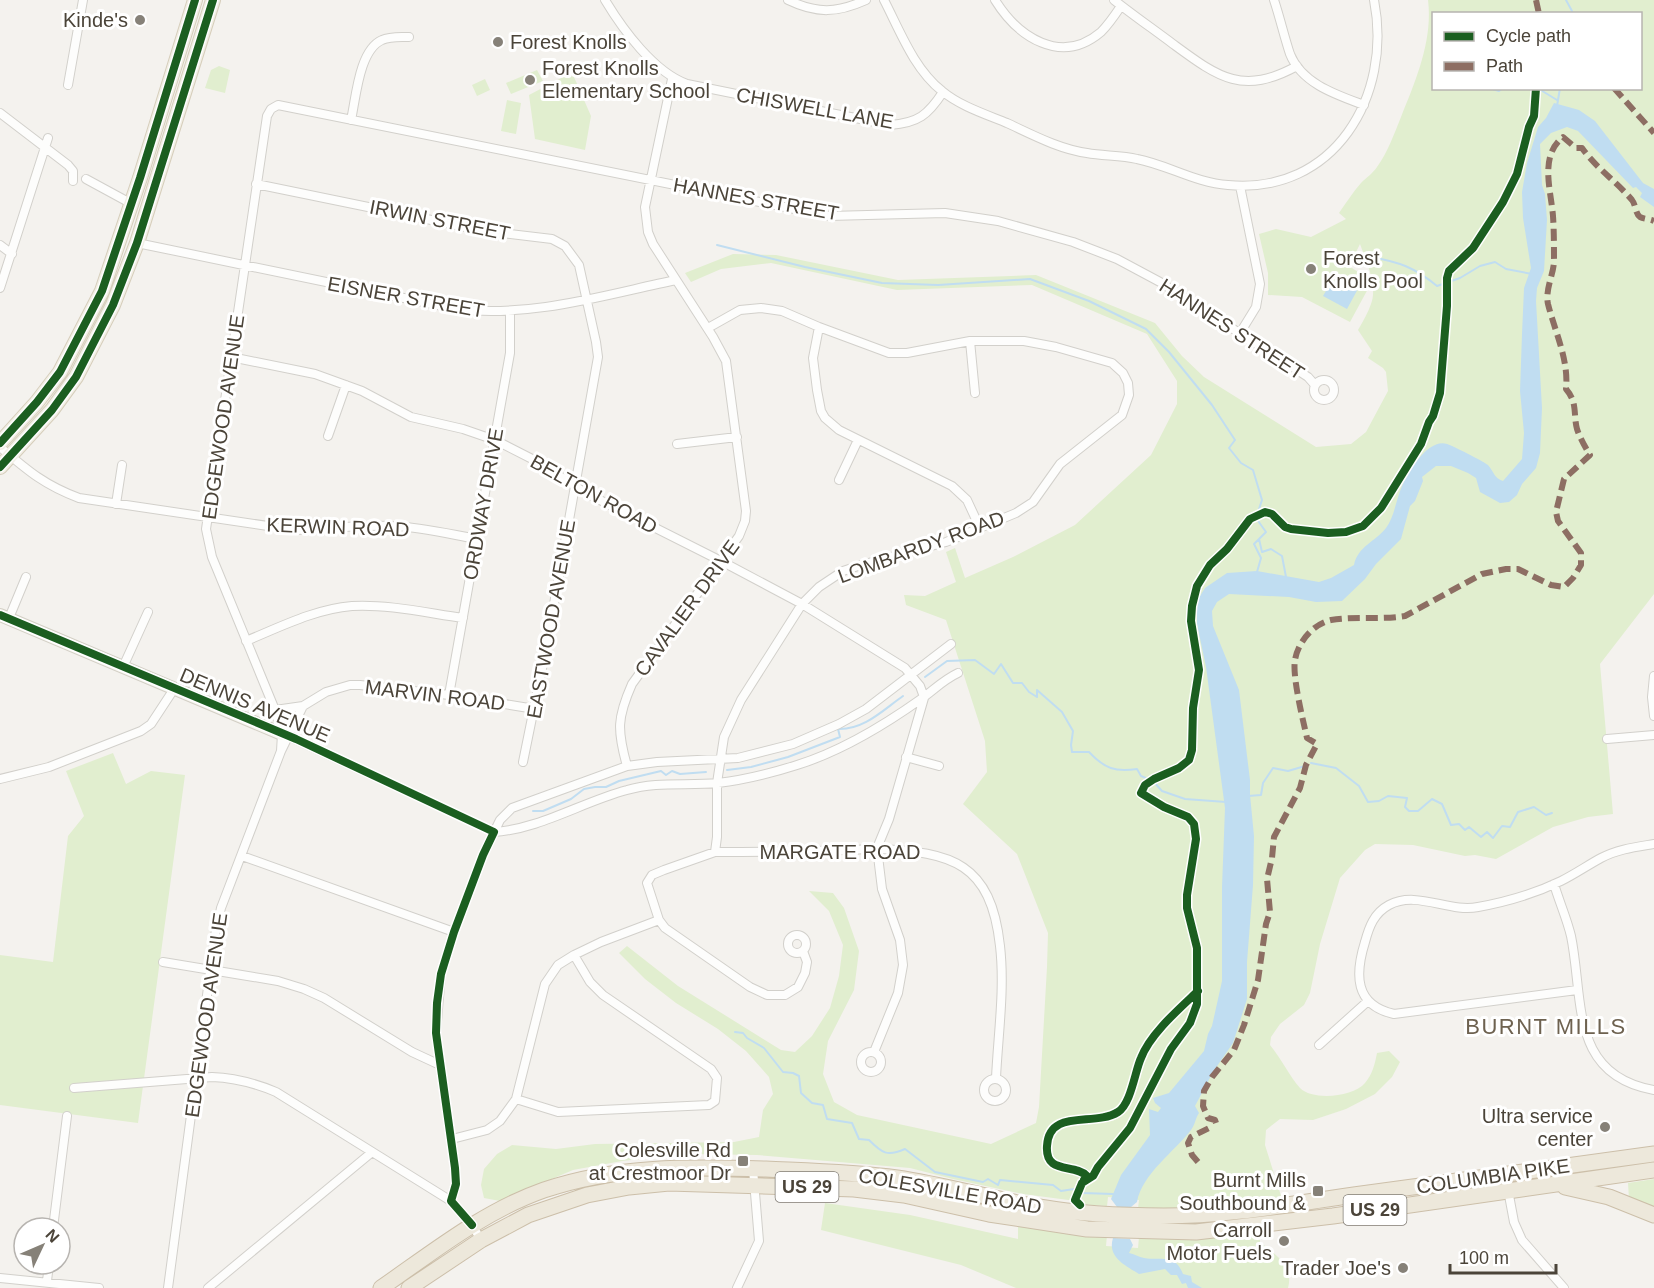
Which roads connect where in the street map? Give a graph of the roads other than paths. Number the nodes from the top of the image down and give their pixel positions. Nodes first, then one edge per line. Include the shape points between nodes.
1 (83, 0) edge
2 (195, 0) edge
3 (213, 0) edge
4 (605, 0) edge
5 (788, 0) edge
6 (866, 0) edge
7 (884, 0) edge
8 (995, 0) edge
9 (1274, 0) edge
10 (1374, 0) edge
11 (1118, 3) edge
12 (410, 37) dead end
13 (1297, 66) junction
14 (672, 79) junction
15 (68, 85) dead end
16 (943, 92) junction
17 (1364, 105) junction
18 (271, 109) joint
19 (0, 113) edge
20 (351, 120) junction
21 (47, 142) junction
22 (86, 179) dead end
23 (649, 180) junction
24 (73, 181) dead end
25 (256, 183) junction
26 (1240, 186) junction
27 (132, 204) junction
28 (121, 235) junction
29 (137, 243) junction
30 (0, 245) edge
31 (12, 254) junction
32 (245, 266) junction
33 (676, 280) junction
34 (0, 288) edge
35 (587, 299) junction
36 (510, 311) junction
37 (819, 327) junction
38 (708, 328) junction
39 (1240, 333) junction
40 (970, 341) junction
41 (231, 357) junction
42 (1315, 385) dead end
43 (346, 386) junction
44 (975, 393) dead end
45 (328, 436) dead end
46 (737, 436) junction
47 (495, 440) junction
48 (858, 440) junction
49 (677, 444) dead end
50 (3, 448) edge
51 (122, 465) dead end
52 (0, 467) edge
53 (839, 480) dead end
54 (575, 486) junction
55 (116, 504) junction
56 (207, 518) junction
57 (980, 528) junction
58 (477, 538) junction
59 (722, 561) junction
60 (26, 577) dead end
61 (802, 604) junction
62 (148, 612) dead end
63 (4, 617) edge
64 (463, 618) junction
65 (246, 640) junction
66 (951, 644) dead end
67 (123, 667) junction
68 (958, 673) dead end
69 (912, 675) junction
70 (1654, 676) edge
71 (174, 689) junction
72 (449, 695) junction
73 (924, 698) junction
74 (303, 706) junction
75 (535, 709) junction
76 (275, 710) junction
77 (1654, 717) edge
78 (285, 735) junction
79 (1654, 735) edge
80 (1607, 739) dead end
81 (906, 757) junction
82 (721, 758) junction
83 (523, 762) dead end
84 (627, 766) junction
85 (939, 766) dead end
86 (0, 779) edge
87 (717, 783) junction
88 (494, 832) junction
89 (1654, 844) edge
90 (877, 848) junction
91 (715, 852) junction
92 (242, 856) junction
93 (1554, 884) junction
94 (658, 920) junction
95 (454, 932) junction
96 (803, 951) dead end
97 (574, 955) junction
98 (163, 962) dead end
99 (211, 970) junction
100 (1577, 990) junction
101 (1368, 1000) junction
102 (1319, 1045) dead end
103 (874, 1052) dead end
104 (440, 1065) junction
105 (996, 1078) dead end
106 (196, 1079) junction
107 (74, 1088) dead end
108 (1654, 1090) edge
109 (516, 1099) junction
110 (67, 1116) dead end
111 (452, 1139) junction
112 (371, 1153) junction
113 (1654, 1154) edge
114 (753, 1169) junction
115 (1654, 1170) edge
116 (1505, 1174) junction
117 (754, 1185) junction
118 (1556, 1185) junction
119 (1508, 1191) junction
120 (451, 1201) junction
121 (1116, 1214) joint
122 (1654, 1215) edge
123 (55, 1216) edge
124 (472, 1225) junction
125 (1120, 1231) joint
126 (481, 1240) junction
127 (47, 1276) edge
128 (0, 1278) edge
129 (46, 1281) junction
130 (99, 1288) edge
131 (168, 1288) edge
132 (208, 1288) edge
133 (381, 1288) edge
134 (409, 1288) edge
135 (737, 1288) edge
136 (1564, 1288) edge

1 - 15 street
2 - 27 main road
3 - 29 main road
4 - 14 street, CHISWELL LANE via 619,23
5 - 6 street via 812,10 829,10 847,9
7 - 16 street via 917,62
8 - 11 street via 1004,15 1024,33 1045,44 1066,47 1099,34
9 - 13 street
10 - 17 street via 1378,41 1374,74
11 - 13 street via 1212,72 1254,81 1269,79
12 - 20 street via 384,39 367,53
13 - 17 street via 1318,86
14 - 16 street, CHISWELL LANE via 890,125 918,120
14 - 23 street, CAVALIER DRIVE
16 - 26 street via 1064,148 1137,159 1204,181
17 - 26 street via 1344,138 1315,164 1278,182
18 - 20 street, HANNES STREET via 278,105
18 - 25 street, EDGEWOOD AVENUE
19 - 21 street
20 - 23 street, HANNES STREET
21 - 24 street via 50,153 73,171
21 - 31 street
22 - 27 street
23 - 33 street, CAVALIER DRIVE via 645,207 648,232
23 - 39 street, HANNES STREET via 829,216 945,213 998,221 1073,242 1117,260 1160,282
25 - 32 street, EDGEWOOD AVENUE
25 - 35 street, IRWIN STREET via 484,231 552,239 565,246 579,265
26 - 39 street via 1260,284 1256,307
27 - 28 main road
28 - 29 main road
28 - 50 main road via 102,291 60,372
29 - 32 street, EISNER STREET
29 - 50 main road via 113,305 76,377 52,410
30 - 31 street
31 - 34 street
32 - 36 street, EISNER STREET via 457,309
32 - 41 street, EDGEWOOD AVENUE
33 - 35 street, EISNER STREET
33 - 38 street, CAVALIER DRIVE
35 - 36 street, EISNER STREET
35 - 54 street, EASTWOOD AVENUE via 597,357
36 - 47 street, ORDWAY DRIVE via 510,353
37 - 38 street, LOMBARDY ROAD via 782,311 760,308 740,310
37 - 40 street, LOMBARDY ROAD via 889,353
37 - 48 street via 813,358 821,411 839,430
38 - 46 street, CAVALIER DRIVE via 726,361
39 - 42 street, HANNES STREET
40 - 44 street
40 - 57 street, LOMBARDY ROAD via 1023,341 1112,363 1123,373 1129,395 1122,416 1060,464 1033,502
41 - 43 street, BELTON ROAD via 315,374
41 - 56 street, EDGEWOOD AVENUE
43 - 45 street
43 - 47 street, BELTON ROAD via 411,417
46 - 49 street
46 - 59 street, CAVALIER DRIVE via 745,521
47 - 54 street, BELTON ROAD
47 - 58 street, ORDWAY DRIVE
48 - 53 street
48 - 57 street via 952,486 967,500
50 - 52 main road
50 - 55 street, KERWIN ROAD via 55,489 79,498
51 - 55 street
54 - 59 street, BELTON ROAD
54 - 75 street, EASTWOOD AVENUE
55 - 56 street, KERWIN ROAD
56 - 58 street, KERWIN ROAD via 295,530 395,526
56 - 65 street, EDGEWOOD AVENUE via 212,557
57 - 61 street, LOMBARDY ROAD via 931,547 843,571
58 - 64 street, ORDWAY DRIVE
59 - 61 street, BELTON ROAD
59 - 84 street, CAVALIER DRIVE via 632,684 619,725
60 - 63 street, DENNIS AVENUE
61 - 69 street, BELTON ROAD
61 - 82 street, LOMBARDY ROAD via 741,700 724,737
62 - 67 street
63 - 67 street, DENNIS AVENUE
64 - 65 street via 351,606 313,614
64 - 72 street, ORDWAY DRIVE
65 - 76 street, EDGEWOOD AVENUE
66 - 69 street
67 - 71 street, DENNIS AVENUE
68 - 73 street
69 - 73 street, BELTON ROAD
69 - 82 street via 866,709 818,734 757,754
70 - 77 street
71 - 78 street, DENNIS AVENUE
71 - 86 street via 151,724 141,731 49,767
72 - 74 street, MARVIN ROAD via 350,685 326,692
72 - 75 street, MARVIN ROAD
73 - 81 street
73 - 87 street via 826,754 760,776
74 - 76 street, MARVIN ROAD
74 - 78 street
75 - 83 street, EASTWOOD AVENUE
76 - 78 street, EDGEWOOD AVENUE
78 - 88 street, DENNIS AVENUE
78 - 92 street, EDGEWOOD AVENUE
79 - 80 street
81 - 85 street
81 - 90 street
82 - 84 street
82 - 87 street, LOMBARDY ROAD
84 - 88 street via 512,808
87 - 88 street via 642,786 514,831
87 - 91 street, LOMBARDY ROAD
88 - 95 street
89 - 93 street via 1603,857
90 - 91 street, MARGATE ROAD
90 - 103 street via 882,889 900,940 903,965 897,993
90 - 105 street, MARGATE ROAD via 942,856 972,874 989,899 1000,946
91 - 94 street, MARGATE ROAD via 652,875 647,883
92 - 95 street
92 - 99 street, EDGEWOOD AVENUE via 221,908
93 - 100 street via 1570,935
93 - 101 street via 1471,909 1410,900 1381,910 1369,926 1359,963 1360,988
94 - 96 street via 693,948 767,995 785,995 798,987 807,962
94 - 97 street
95 - 104 street via 441,974 436,1033
97 - 109 street via 558,965 545,984
97 - 109 street via 603,995 711,1069 717,1078 715,1101 709,1105 558,1112
98 - 99 street
99 - 104 street via 304,989
99 - 106 street, EDGEWOOD AVENUE
100 - 101 street via 1394,1014
100 - 108 street via 1584,1031 1602,1063 1638,1088
101 - 102 street
104 - 111 street
106 - 107 street
106 - 112 street via 232,1078 276,1092
106 - 131 street, EDGEWOOD AVENUE
109 - 111 street via 500,1121 487,1130
110 - 123 street
111 - 120 street via 456,1184
112 - 120 street
112 - 132 street
113 - 116 highway, COLUMBIA PIKE / US 29
114 - 117 street
114 - 121 highway, COLESVILLE ROAD / US 29 via 896,1178 1042,1208
114 - 124 highway, COLESVILLE ROAD / US 29 via 641,1169 584,1179 543,1190
115 - 118 highway, COLUMBIA PIKE / US 29
116 - 119 street
116 - 121 highway, COLUMBIA PIKE / US 29 via 1239,1211 1177,1216
117 - 125 highway, COLESVILLE ROAD / US 29 via 854,1189 1035,1222
117 - 126 highway, COLESVILLE ROAD / US 29 via 669,1183 587,1195 528,1215
117 - 135 street via 759,1241
118 - 119 highway, COLUMBIA PIKE / US 29
118 - 122 highway via 1609,1197
119 - 125 highway, COLUMBIA PIKE / US 29 via 1238,1228
119 - 136 street via 1522,1240
120 - 124 street
124 - 126 street
124 - 133 highway, COLESVILLE ROAD / US 29
126 - 134 highway, COLESVILLE ROAD / US 29
127 - 129 street
128 - 129 street
129 - 130 street

